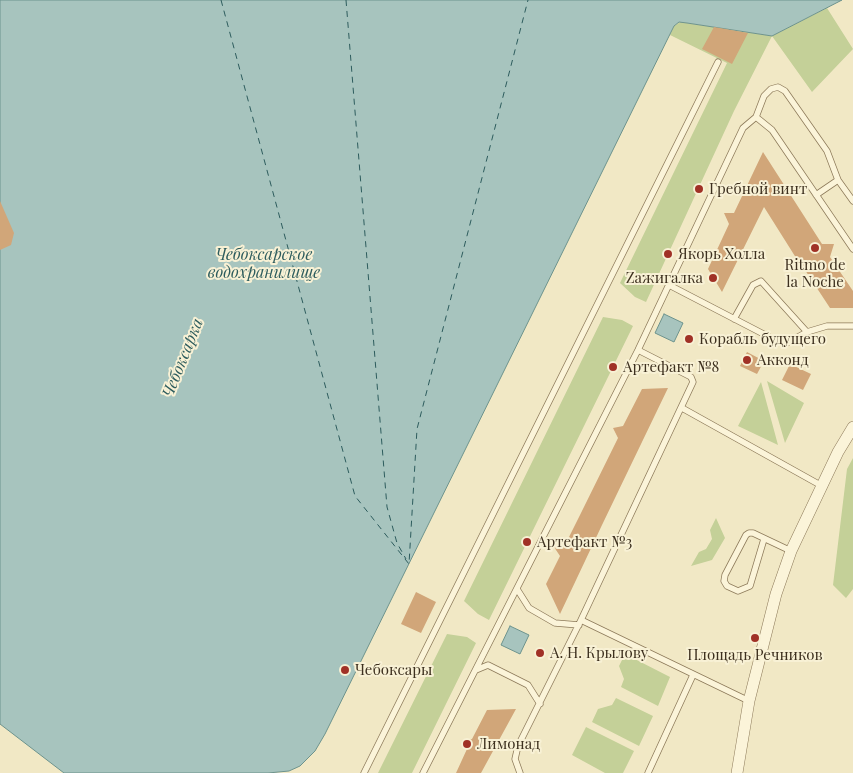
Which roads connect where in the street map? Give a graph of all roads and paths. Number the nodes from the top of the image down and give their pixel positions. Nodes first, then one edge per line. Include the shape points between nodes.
1 (718, 62) dead end
2 (756, 117) junction
3 (838, 180) junction
4 (816, 195) junction
5 (853, 201) edge
6 (853, 249) edge
7 (669, 285) junction
8 (734, 319) junction
9 (853, 326) edge
10 (807, 332) junction
11 (638, 350) junction
12 (682, 408) junction
13 (853, 427) edge
14 (822, 486) junction
15 (764, 539) junction
16 (791, 551) junction
17 (517, 589) junction
18 (580, 622) junction
19 (476, 670) junction
20 (693, 674) junction
21 (749, 701) junction
22 (540, 704) junction
23 (364, 773) edge
24 (423, 773) edge
25 (520, 773) edge
26 (648, 773) edge
27 (737, 773) edge

1 - 23 lane
2 - 3 lane via 764,96 771,89 778,87 785,91 827,151
2 - 4 lane via 772,130
2 - 7 lane via 743,128
3 - 4 lane
3 - 5 lane
4 - 6 lane
7 - 8 lane
7 - 11 lane
8 - 10 lane via 787,343
8 - 10 lane via 753,285 761,281
9 - 10 lane via 827,326
11 - 12 lane via 692,377 694,382
11 - 17 lane
12 - 14 lane
12 - 18 lane
13 - 14 street
14 - 16 street
15 - 15 lane via 753,533 746,535 725,576 727,586 738,591 750,586
15 - 16 lane
16 - 21 street via 763,638
17 - 18 lane via 529,608 555,623
17 - 19 lane
18 - 20 lane
18 - 22 lane
19 - 22 lane via 488,665 528,685
19 - 24 lane
20 - 21 lane
20 - 26 lane
21 - 27 street
22 - 25 lane via 518,746 516,759

